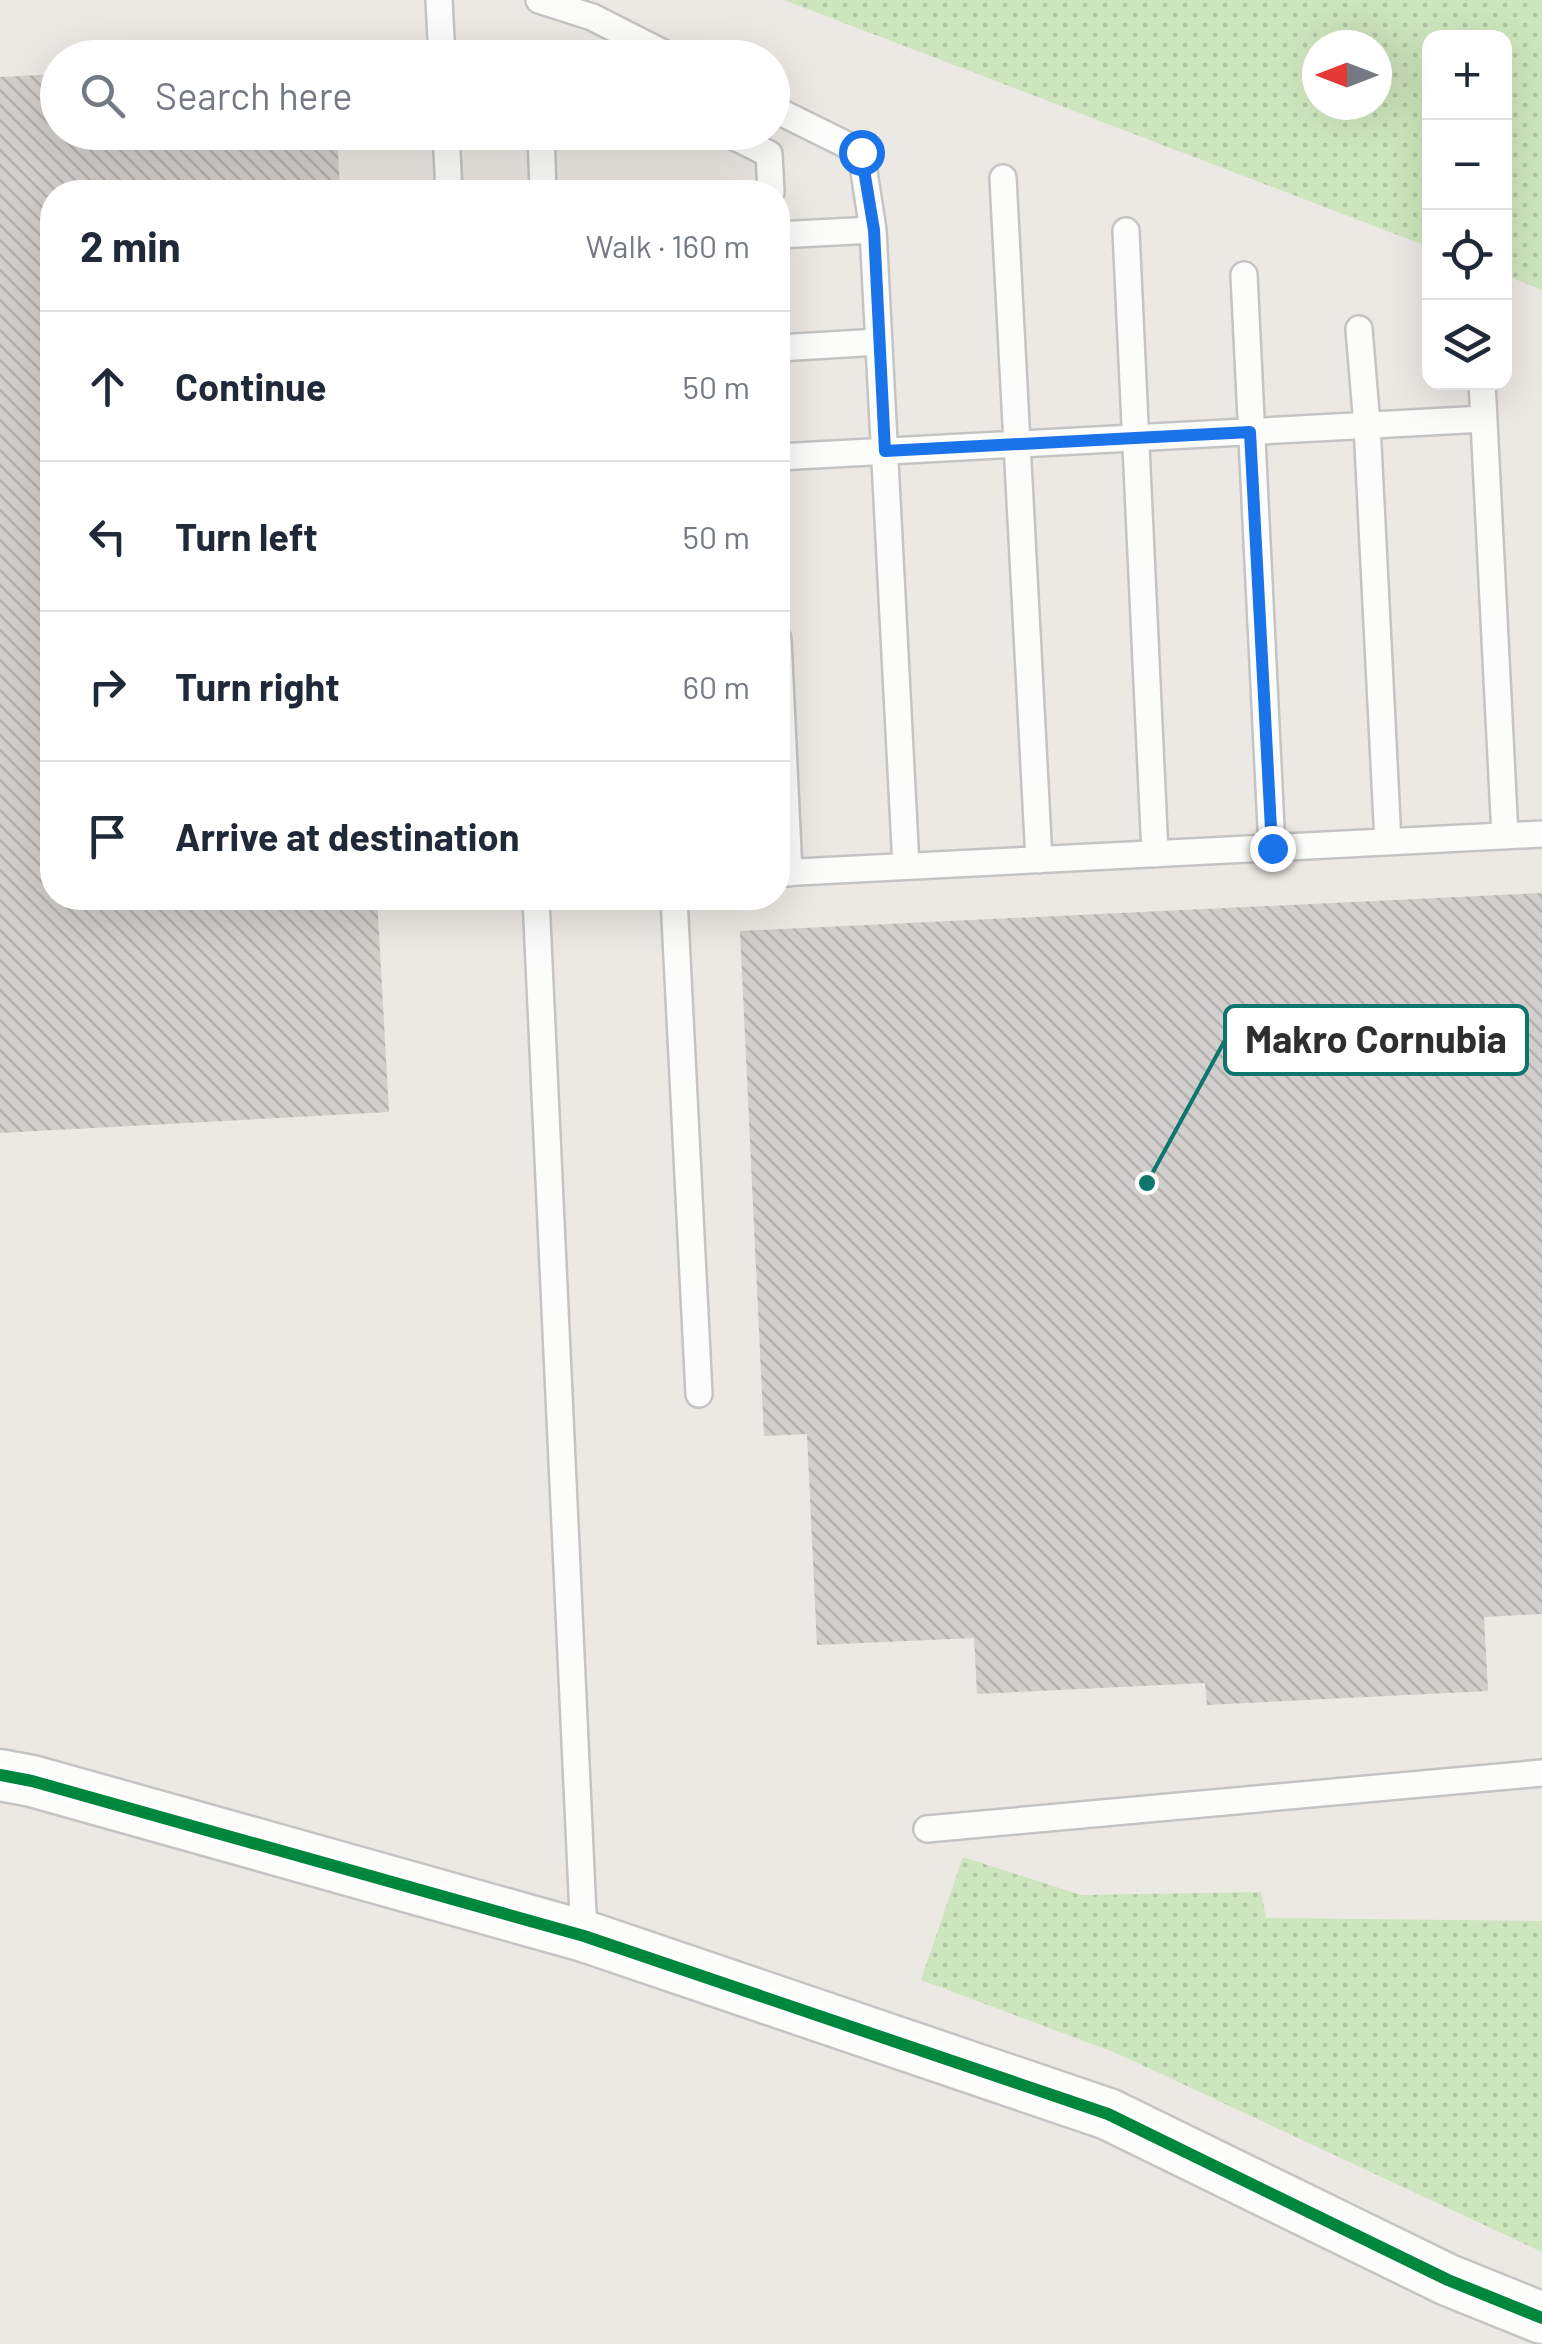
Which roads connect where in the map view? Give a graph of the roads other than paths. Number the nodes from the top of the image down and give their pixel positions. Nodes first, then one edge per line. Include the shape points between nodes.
1 (439, 0) edge
2 (539, 0) edge
3 (441, 40) edge
4 (638, 40) edge
5 (790, 117) edge
6 (447, 150) edge
7 (541, 150) edge
8 (762, 150) edge
9 (1003, 178) dead end
10 (448, 180) edge
11 (543, 180) edge
12 (771, 180) edge
13 (874, 230) junction
14 (1126, 231) dead end
15 (790, 234) edge
16 (1244, 276) dead end
17 (1359, 329) dead end
18 (879, 342) junction
19 (790, 347) edge
20 (1482, 390) edge
21 (1484, 419) junction
22 (1367, 426) junction
23 (1250, 432) junction
24 (1134, 438) junction
25 (1018, 444) junction
26 (885, 451) junction
27 (790, 455) edge
28 (1542, 834) edge
29 (1505, 836) junction
30 (1388, 842) junction
31 (1272, 848) junction
32 (1155, 854) junction
33 (1038, 860) junction
34 (906, 866) junction
35 (790, 873) edge
36 (537, 910) edge
37 (675, 910) edge
38 (698, 1394) dead end
39 (1542, 1773) edge
40 (0, 1775) edge
41 (926, 1829) dead end
42 (584, 1936) junction
43 (1542, 2318) edge

1 - 3 lane
2 - 4 lane
5 - 13 lane via 861,152
6 - 10 lane
7 - 11 lane
8 - 12 lane via 770,154
9 - 25 lane
13 - 15 lane
13 - 18 lane
14 - 24 lane
16 - 23 lane
17 - 22 lane
18 - 19 lane
18 - 26 lane
20 - 21 lane
21 - 22 lane
21 - 29 lane
22 - 23 lane
22 - 30 lane
23 - 24 lane
23 - 31 lane
24 - 25 lane
24 - 32 lane
25 - 26 lane
25 - 33 lane
26 - 27 lane
26 - 34 lane
28 - 29 lane
29 - 30 lane
30 - 31 lane
31 - 32 lane
32 - 33 lane
33 - 34 lane
34 - 35 lane
36 - 42 lane
37 - 38 lane
39 - 41 lane
40 - 42 street
42 - 43 street via 1108,2114 1448,2280

